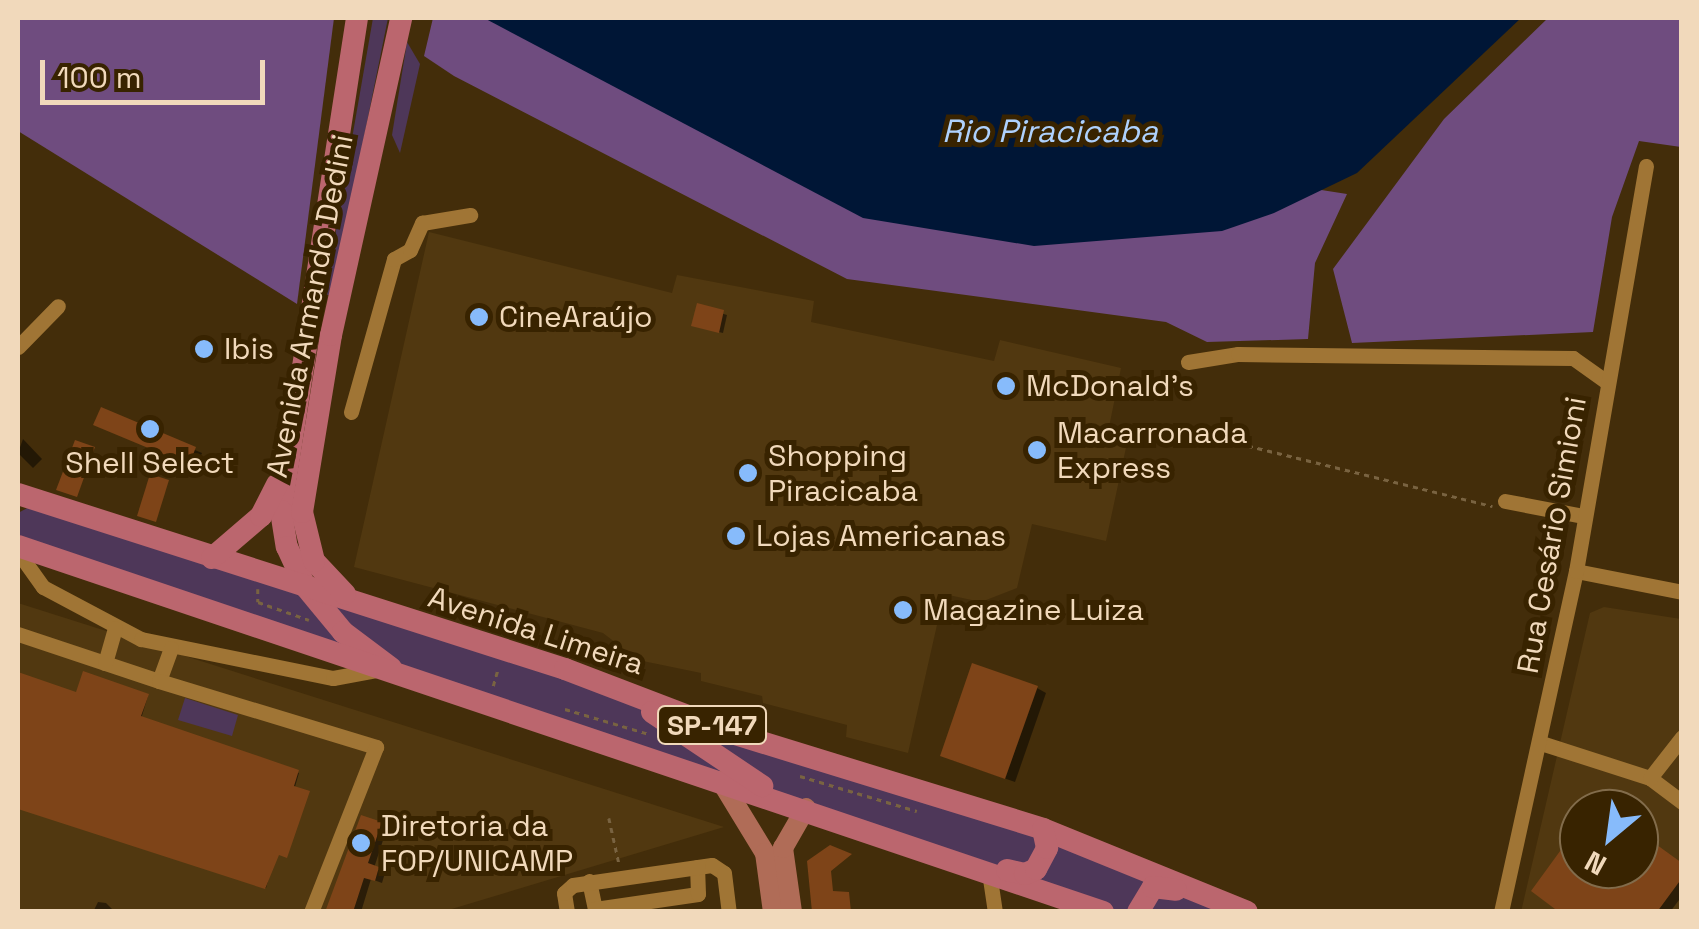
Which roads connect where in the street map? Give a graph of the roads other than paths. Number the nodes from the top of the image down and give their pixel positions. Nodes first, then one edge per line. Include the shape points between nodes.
1 (357, 23) edge
2 (398, 25) edge
3 (1646, 166) dead end
4 (470, 215) dead end
5 (58, 306) dead end
6 (18, 346) edge
7 (1188, 362) dead end
8 (1608, 384) junction
9 (351, 412) dead end
10 (284, 472) junction
11 (18, 494) edge
12 (1504, 504) road end
13 (18, 512) edge
14 (86, 515) junction
15 (1583, 516) junction
16 (18, 549) edge
17 (212, 558) junction
18 (1576, 571) junction
19 (305, 586) junction
20 (1682, 592) edge
21 (384, 614) junction
22 (115, 628) junction
23 (18, 634) edge
24 (171, 648) junction
25 (105, 663) junction
26 (376, 670) junction
27 (406, 679) junction
28 (159, 681) junction
29 (612, 686) junction
30 (1682, 737) edge
31 (1541, 743) junction
32 (1650, 778) junction
33 (721, 780) junction
34 (771, 796) junction
35 (1682, 802) edge
36 (806, 808) junction
37 (1042, 830) junction
38 (783, 848) junction
39 (926, 848) junction
40 (697, 867) junction
41 (989, 872) junction
42 (589, 881) junction
43 (1238, 907) edge
44 (311, 912) edge
45 (567, 912) edge
46 (729, 912) edge
47 (774, 912) edge
48 (792, 912) edge
49 (995, 912) edge
50 (1103, 912) edge
51 (1138, 912) edge
52 (1501, 912) edge

1 - 10 highway, Avenida Armando Dedini
2 - 21 highway, Avenida Armando Dedini via 327,354 302,512 326,580
3 - 8 street, Rua Cesário Simioni
4 - 9 street via 422,223 410,250 394,260
5 - 6 street
7 - 8 street via 1238,354 1574,358
8 - 15 street, Rua Cesário Simioni
10 - 17 highway via 261,516
10 - 19 highway, Avenida Armando Dedini via 286,548
11 - 14 highway, SP-147
12 - 15 street
13 - 14 highway via 33,505
14 - 17 highway, Avenida Limeira / SP-147
15 - 18 street, Rua Cesário Simioni
16 - 22 street via 43,587
16 - 26 highway, SP-147
17 - 19 highway, Avenida Limeira / SP-147
18 - 20 street
18 - 31 street, Rua Cesário Simioni
19 - 21 highway, Avenida Limeira / SP-147
19 - 27 highway, Avenida Armando Dedini via 343,632
21 - 29 highway, Avenida Limeira / SP-147
22 - 24 street
22 - 25 street
23 - 25 street
24 - 26 street via 332,678
24 - 28 street
25 - 28 street
26 - 27 highway, SP-147
27 - 33 highway, SP-147
28 - 44 street via 376,747
29 - 34 highway
29 - 37 highway, Avenida Limeira / SP-147 via 735,734
30 - 32 street
31 - 32 street
31 - 52 street, Rua Cesário Simioni
32 - 35 street
33 - 34 highway, SP-147
33 - 47 main road via 765,853
34 - 36 highway, SP-147
34 - 38 main road
36 - 38 main road
36 - 39 highway, SP-147
37 - 39 highway via 1046,852 1025,874
37 - 43 highway, Avenida Limeira / SP-147
38 - 48 main road
39 - 41 highway, SP-147
40 - 42 street
40 - 42 street via 698,894 595,909
40 - 46 street via 724,872
41 - 49 street
41 - 50 highway, SP-147
42 - 45 street via 564,894
43 - 51 highway via 1152,887

